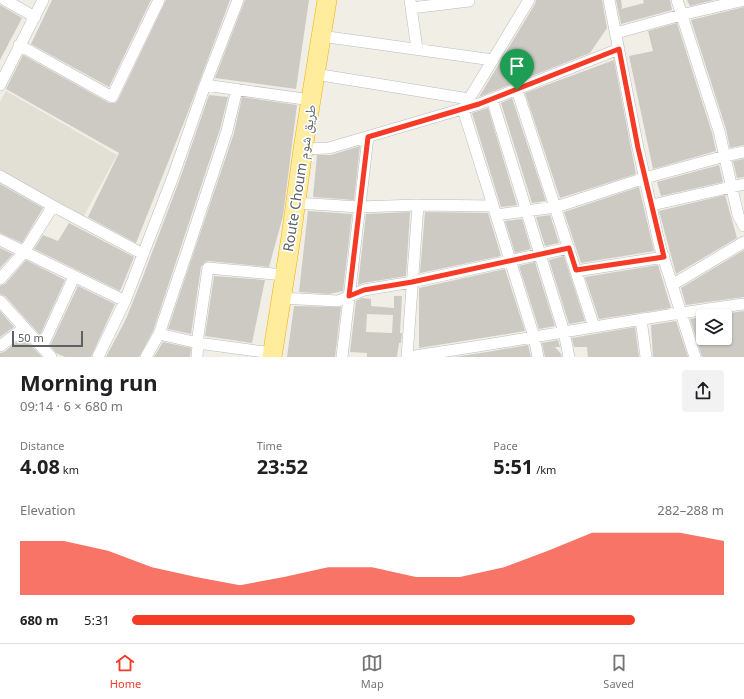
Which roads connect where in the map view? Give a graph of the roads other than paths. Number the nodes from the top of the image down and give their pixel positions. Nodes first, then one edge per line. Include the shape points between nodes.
1 (5, 0) edge
2 (43, 0) edge
3 (159, 0) edge
4 (238, 0) edge
5 (518, 0) edge
6 (528, 0) edge
7 (609, 0) edge
8 (677, 0) edge
9 (744, 0) edge
10 (469, 1) edge
11 (323, 2) edge
12 (410, 4) edge
13 (523, 11) junction
14 (681, 15) junction
15 (35, 16) junction
16 (616, 33) junction
17 (321, 36) junction
18 (19, 46) junction
19 (417, 49) junction
20 (619, 49) junction
21 (493, 60) junction
22 (315, 74) junction
23 (0, 85) edge
24 (205, 85) junction
25 (236, 89) junction
26 (517, 90) junction
27 (470, 99) junction
28 (492, 99) junction
29 (311, 100) junction
30 (463, 109) junction
31 (368, 137) junction
32 (303, 148) junction
33 (744, 152) edge
34 (725, 156) junction
35 (0, 176) edge
36 (645, 178) junction
37 (744, 184) edge
38 (732, 187) junction
39 (296, 203) junction
40 (418, 205) junction
41 (652, 205) junction
42 (53, 206) junction
43 (360, 207) junction
44 (556, 207) junction
45 (495, 210) junction
46 (526, 211) junction
47 (744, 226) edge
48 (0, 240) edge
49 (744, 242) edge
50 (569, 248) junction
51 (24, 252) junction
52 (143, 254) junction
53 (539, 254) junction
54 (664, 257) junction
55 (510, 261) junction
56 (576, 270) junction
57 (284, 275) junction
58 (74, 276) junction
59 (0, 279) edge
60 (412, 282) junction
61 (672, 285) junction
62 (349, 296) junction
63 (280, 298) junction
64 (0, 301) edge
65 (124, 301) junction
66 (744, 304) edge
67 (682, 312) junction
68 (641, 319) junction
69 (594, 327) junction
70 (24, 328) junction
71 (564, 332) junction
72 (159, 334) junction
73 (534, 337) junction
74 (198, 343) junction
75 (0, 346) edge
76 (42, 347) junction
77 (460, 353) edge
78 (272, 355) edge
79 (51, 357) edge
80 (98, 357) edge
81 (146, 357) edge
82 (197, 357) edge
83 (342, 357) edge
84 (538, 357) edge
85 (569, 357) edge
86 (646, 357) edge
87 (696, 357) edge

1 - 15 street
2 - 15 street
3 - 18 street via 112,97
4 - 24 street
5 - 13 street
6 - 13 street
7 - 16 street
8 - 14 street
9 - 14 street
10 - 12 street
11 - 17 highway, Route Choum طريق شوم
12 - 19 street
13 - 21 street
14 - 16 street
14 - 34 street
15 - 18 street
16 - 20 street
17 - 19 street
17 - 22 highway, Route Choum طريق شوم
18 - 23 street
19 - 21 street
20 - 26 street
20 - 36 street
21 - 27 street
22 - 27 street
22 - 29 highway, Route Choum طريق شوم
24 - 25 street
24 - 52 street
25 - 29 street
25 - 72 street via 226,131
26 - 28 street
26 - 44 street
27 - 30 street
28 - 30 street
28 - 46 street
29 - 32 highway, Route Choum طريق شوم
30 - 31 street
30 - 45 street
31 - 32 street via 329,148
31 - 43 street
32 - 39 highway, Route Choum طريق شوم
33 - 34 street
34 - 36 street
34 - 38 street
35 - 42 street
36 - 41 street
36 - 44 street
37 - 38 street
38 - 41 street
38 - 47 street via 738,215
39 - 43 street
39 - 57 highway, Route Choum طريق شوم
40 - 43 street
40 - 45 street
40 - 60 street
41 - 54 street
42 - 51 street
42 - 52 street
43 - 62 street
44 - 46 street
44 - 50 street
45 - 46 street
45 - 55 street
46 - 53 street
48 - 51 street
49 - 61 street
50 - 53 street
50 - 56 street
51 - 58 street
51 - 59 street
52 - 65 street
53 - 55 street
53 - 71 street
54 - 56 street
54 - 61 street
55 - 60 street
55 - 73 street
56 - 69 street
57 - 63 highway, Route Choum طريق شوم
57 - 74 street via 208,268
58 - 65 street
58 - 76 street
60 - 62 street via 364,290
60 - 77 street via 407,357
61 - 67 street
62 - 63 street via 338,301
62 - 83 street
63 - 78 highway, Route Choum طريق شوم
64 - 70 street
65 - 80 street
66 - 67 street
67 - 68 street
67 - 87 street
68 - 69 street
68 - 86 street
69 - 71 street
70 - 75 street
70 - 76 street
71 - 73 street
71 - 85 street
72 - 74 street
72 - 81 street
73 - 77 street
73 - 84 street
74 - 78 street
74 - 82 street
76 - 79 street

